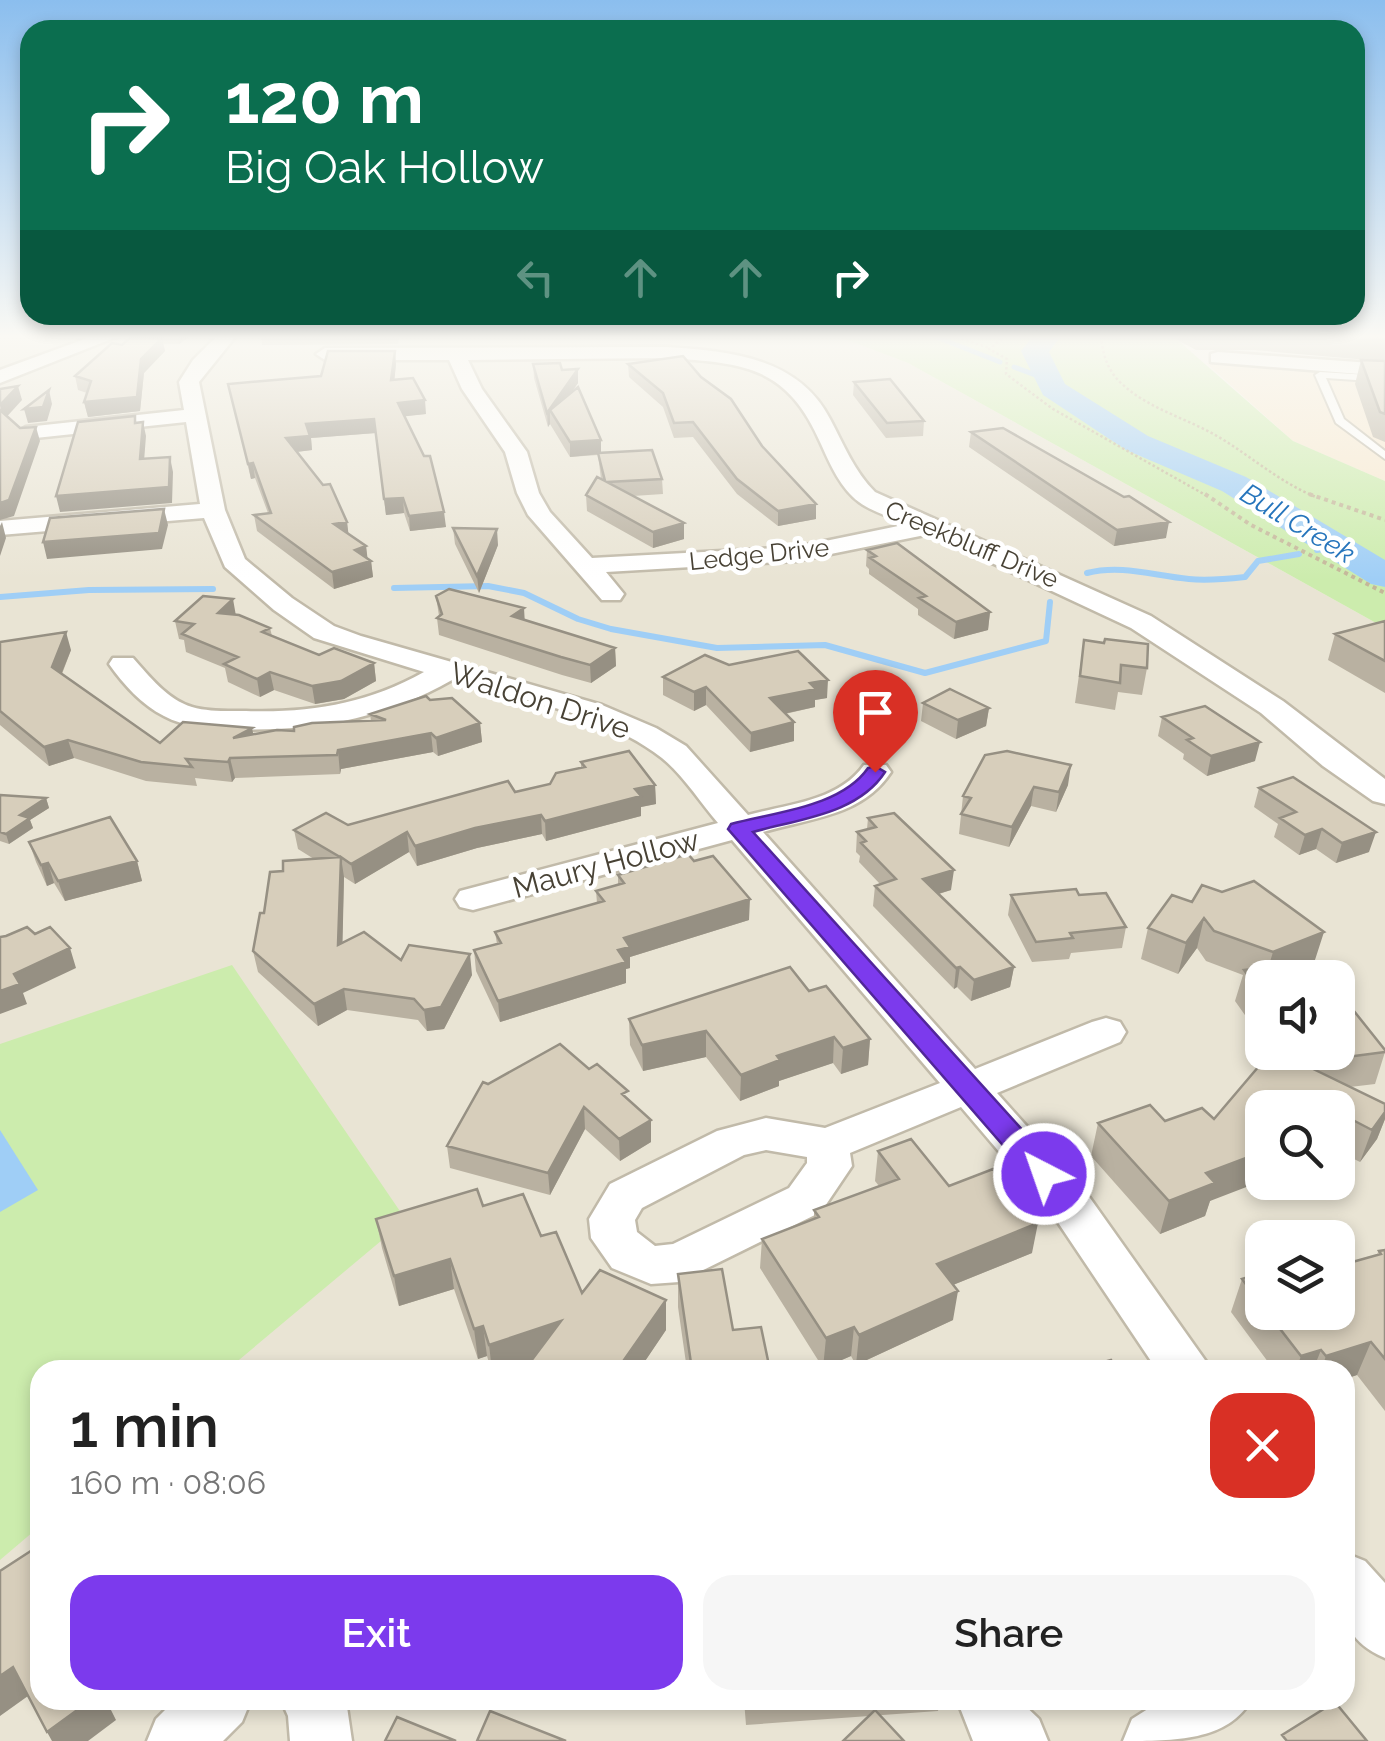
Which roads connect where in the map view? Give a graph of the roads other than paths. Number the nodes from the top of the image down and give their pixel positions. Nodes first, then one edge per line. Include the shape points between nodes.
1 (172, 417) edge
2 (192, 417) edge
3 (492, 417) edge
4 (817, 417) edge
5 (1339, 417) edge
6 (26, 434) edge
7 (1385, 456) edge
8 (213, 510) junction
9 (930, 527) junction
10 (0, 528) edge
11 (585, 566) junction
12 (611, 594) dead end
13 (123, 664) dead end
14 (447, 670) junction
15 (875, 772) dead end
16 (1385, 794) edge
17 (738, 829) junction
18 (474, 900) dead end
19 (1106, 1032) dead end
20 (970, 1086) junction
21 (826, 1145) dead end
22 (1179, 1360) edge
23 (210, 1710) edge
24 (318, 1710) edge
25 (992, 1710) edge
26 (1209, 1710) edge
27 (178, 1741) edge
28 (320, 1741) edge
29 (1017, 1741) edge
30 (1154, 1741) edge

1 - 6 street
2 - 8 street, Waldon Drive
3 - 11 street via 516,452 540,515
4 - 9 street, Creekbluff Drive via 855,488
5 - 7 lane
8 - 10 street
8 - 14 street, Waldon Drive via 234,562 283,604 324,632
9 - 11 street, Ledge Drive via 796,554
9 - 16 street, Creekbluff Drive via 1141,622 1272,706
11 - 12 street
13 - 14 street via 182,714 282,722 368,710
14 - 17 street, Waldon Drive via 645,734 675,753
15 - 17 street, Maury Hollow via 848,798
17 - 18 street, Maury Hollow
17 - 20 street, Waldon Drive
19 - 20 street
20 - 21 street
20 - 22 street, Waldon Drive via 1069,1203
23 - 27 street
24 - 28 street
25 - 29 street
26 - 30 street

